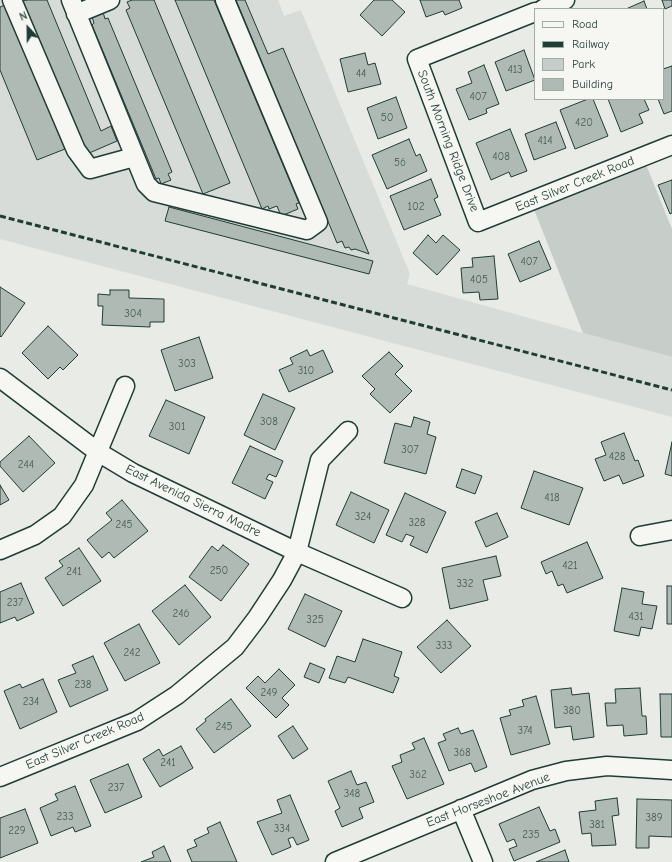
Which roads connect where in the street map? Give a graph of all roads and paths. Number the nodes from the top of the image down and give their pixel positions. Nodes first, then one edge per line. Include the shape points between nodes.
1 (12, 0) edge
2 (110, 0) edge
3 (225, 0) edge
4 (565, 0) edge
5 (74, 7) edge
6 (540, 7) edge
7 (534, 10) edge
8 (672, 145) edge
9 (134, 157) junction
10 (478, 222) joint
11 (0, 378) edge
12 (125, 386) dead end
13 (348, 431) dead end
14 (98, 452) junction
15 (672, 530) edge
16 (640, 536) dead end
17 (0, 550) edge
18 (297, 552) junction
19 (402, 598) dead end
20 (672, 770) edge
21 (0, 777) edge
22 (461, 809) junction
23 (335, 862) edge
24 (483, 862) edge

1 - 9 street via 76,150 90,169
2 - 5 street
3 - 9 street via 318,222 307,230 154,192 146,184
4 - 6 street
5 - 9 street
7 - 10 street, South Morning Ridge Drive via 417,59
8 - 10 street, East Silver Creek Road
11 - 14 street, East Avenida Sierra Madre
12 - 14 street
13 - 18 street, East Silver Creek Road via 320,460
14 - 17 street via 84,485 62,516 35,535
14 - 18 street, East Avenida Sierra Madre via 133,473
15 - 16 street
18 - 19 street, East Avenida Sierra Madre
18 - 21 street, East Silver Creek Road via 265,605 234,647 176,695 137,721
20 - 22 street, East Horseshoe Avenue via 607,766 566,771 532,780
22 - 23 street, East Horseshoe Avenue
22 - 24 street

